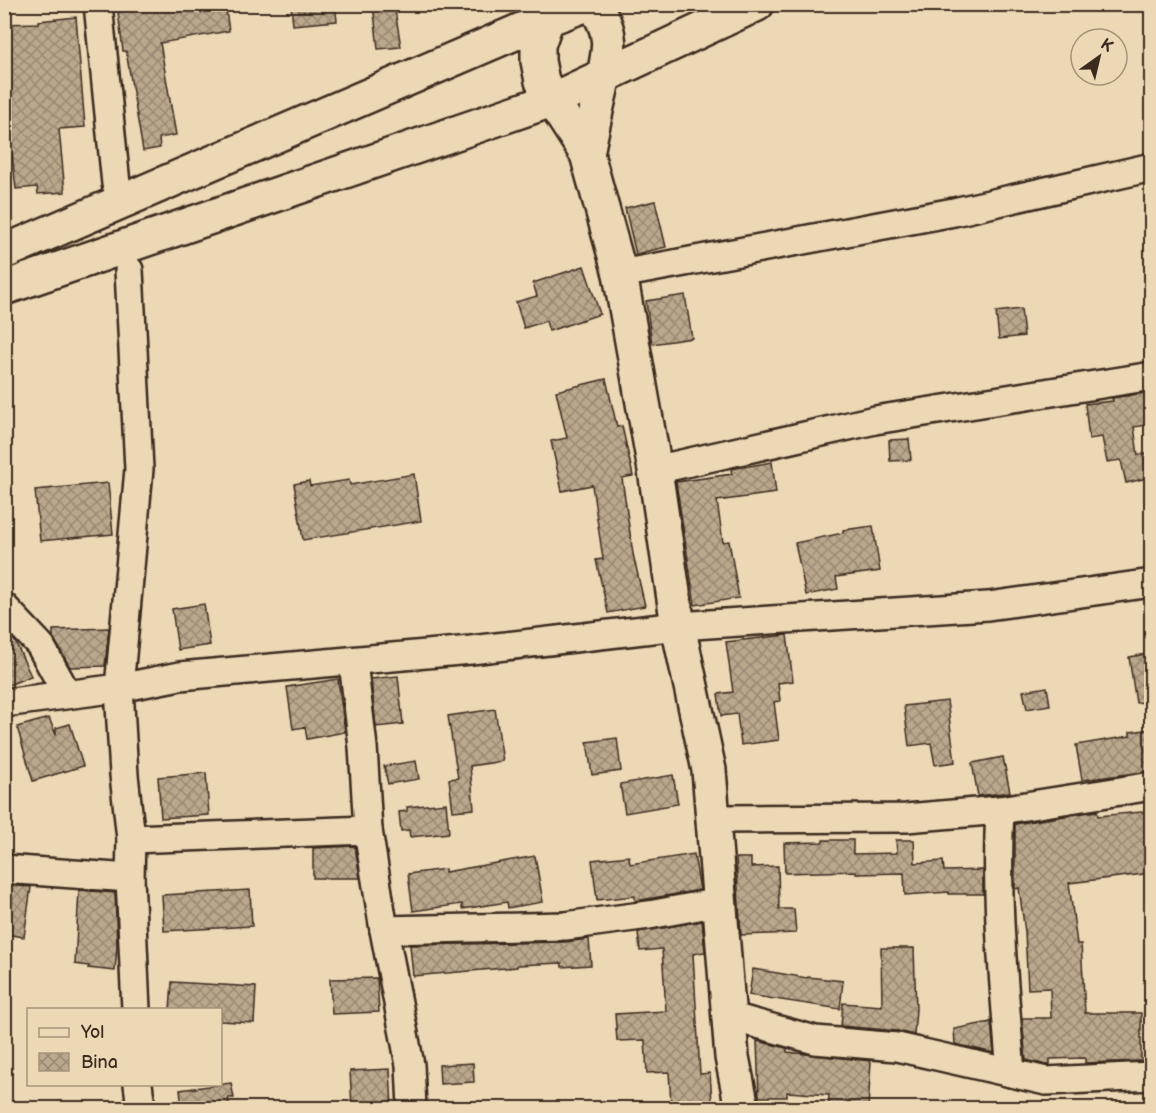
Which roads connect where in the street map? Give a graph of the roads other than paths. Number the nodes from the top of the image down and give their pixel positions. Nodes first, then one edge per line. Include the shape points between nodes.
1 (98, 4) edge
2 (587, 4) edge
3 (593, 4) edge
4 (758, 4) edge
5 (548, 12) edge
6 (603, 77) junction
7 (552, 100) junction
8 (587, 154) junction
9 (1152, 167) edge
10 (116, 183) dead end
11 (4, 252) edge
12 (129, 270) dead end
13 (620, 274) junction
14 (4, 288) edge
15 (1152, 376) edge
16 (655, 470) junction
17 (1152, 583) edge
18 (4, 607) edge
19 (678, 626) junction
20 (353, 662) junction
21 (119, 688) junction
22 (68, 694) junction
23 (4, 703) edge
24 (1152, 786) edge
25 (1000, 810) junction
26 (713, 819) junction
27 (368, 830) junction
28 (131, 839) junction
29 (4, 869) edge
30 (130, 878) junction
31 (720, 902) junction
32 (384, 930) junction
33 (136, 1008) edge
34 (729, 1020) junction
35 (1011, 1073) junction
36 (1152, 1076) edge
37 (138, 1086) edge
38 (141, 1108) edge
39 (412, 1108) edge
40 (742, 1108) edge

1 - 10 street
2 - 5 main road
3 - 6 main road via 604,22 610,44
4 - 6 main road
5 - 7 main road via 538,61
5 - 11 main road
6 - 7 main road
6 - 8 main road
7 - 8 main road
7 - 14 main road
8 - 13 main road
9 - 13 street via 954,212
12 - 21 street via 139,469
13 - 16 main road
15 - 16 street via 875,420
16 - 19 main road
17 - 19 street via 988,606
18 - 22 street via 40,645
19 - 20 street
19 - 26 main road via 709,770
20 - 21 street via 180,676
20 - 27 street
21 - 22 street
21 - 28 street
22 - 23 street
24 - 25 street
25 - 26 street via 906,818
25 - 35 street via 1000,940
26 - 31 main road
27 - 28 street
27 - 32 street
28 - 30 street
29 - 30 street
30 - 33 street
31 - 32 street via 565,926
31 - 34 main road
32 - 39 street via 410,1065
34 - 35 street via 743,1020 815,1040 897,1047
34 - 40 main road
35 - 36 street via 1046,1081
37 - 38 street

